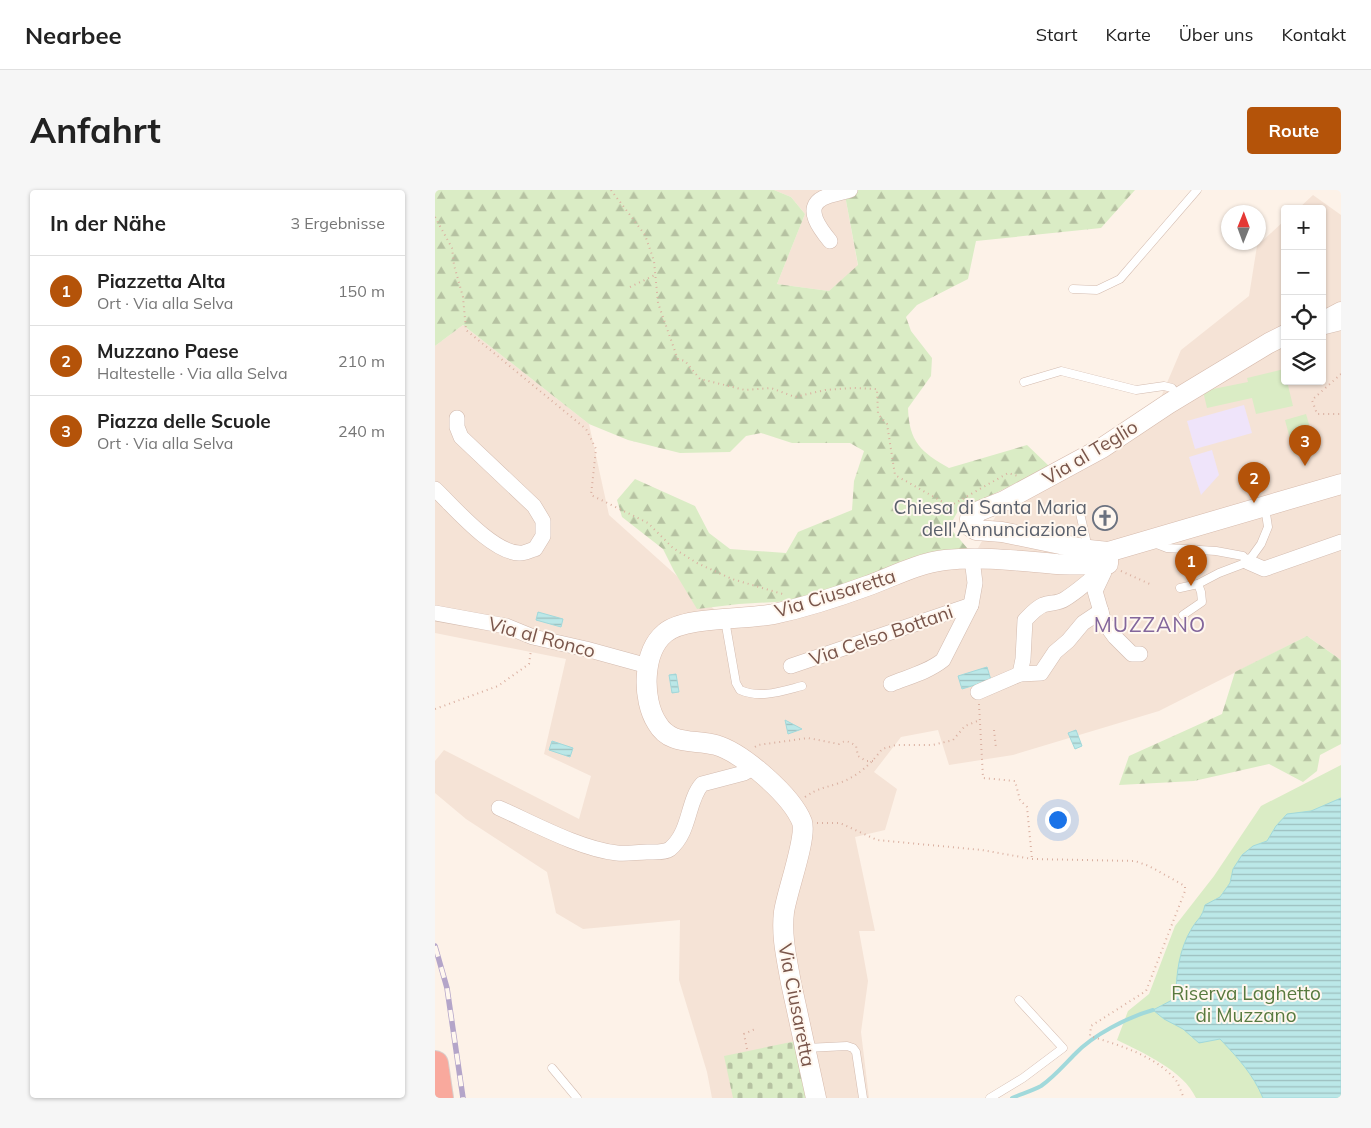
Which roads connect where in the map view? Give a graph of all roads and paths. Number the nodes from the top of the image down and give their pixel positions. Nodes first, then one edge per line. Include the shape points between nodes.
1 (611, 190) edge
2 (850, 190) edge
3 (1197, 190) edge
4 (435, 217) edge
5 (831, 241) dead end
6 (655, 276) junction
7 (630, 287) dead end
8 (1073, 289) dead end
9 (1341, 312) edge
10 (1326, 320) edge
11 (1341, 326) edge
12 (1326, 330) edge
13 (1281, 337) edge
14 (1341, 374) edge
15 (1024, 382) dead end
16 (1178, 398) junction
17 (1341, 414) edge
18 (457, 418) dead end
19 (1013, 482) dead end
20 (1341, 484) edge
21 (435, 490) edge
22 (1265, 507) junction
23 (1079, 509) dead end
24 (1341, 542) edge
25 (1143, 543) junction
26 (1102, 555) junction
27 (973, 559) junction
28 (1248, 562) junction
29 (1198, 584) junction
30 (1152, 585) dead end
31 (1180, 588) dead end
32 (815, 603) junction
33 (971, 605) junction
34 (1101, 611) junction
35 (435, 613) edge
36 (1183, 615) dead end
37 (725, 620) junction
38 (533, 637) junction
39 (1140, 654) dead end
40 (648, 666) junction
41 (791, 666) dead end
42 (1020, 674) junction
43 (891, 684) dead end
44 (802, 686) dead end
45 (978, 692) joint
46 (435, 708) edge
47 (980, 720) junction
48 (994, 730) dead end
49 (996, 748) dead end
50 (873, 761) junction
51 (750, 763) junction
52 (499, 808) dead end
53 (797, 815) junction
54 (1032, 860) junction
55 (1019, 1000) dead end
56 (755, 1029) dead end
57 (805, 1048) junction
58 (747, 1049) dead end
59 (435, 1064) edge
60 (552, 1068) dead end
61 (441, 1098) edge
62 (577, 1098) edge
63 (816, 1098) edge
64 (863, 1098) edge
65 (990, 1098) edge
66 (1184, 1098) edge

1 - 6 path via 645,235 654,260
2 - 5 street via 817,203 814,213 819,227
3 - 8 lane via 1120,279 1097,290
4 - 32 path via 452,248 463,296 466,330 586,429 596,450 591,495 648,523 673,548 697,563 733,579
6 - 7 path
6 - 19 path via 658,303 678,359 685,361 700,378 745,390 771,388 795,397 825,390 877,389 878,414 887,424 895,475 950,506 1008,473 1022,477
9 - 10 street
11 - 12 lane
13 - 16 street, Via al Teglio
14 - 17 path via 1312,400 1317,414
15 - 16 lane via 1061,371 1136,390 1164,386 1172,388
16 - 26 street, Via al Teglio via 1102,448 970,518 971,527 976,530 1002,532
18 - 21 street via 461,437 534,506 543,521 543,536 535,549 520,554 502,548 491,542
20 - 22 street, Via al Teglio
22 - 25 street, Via al Teglio
22 - 28 lane via 1268,527
23 - 26 lane
24 - 28 street via 1263,569
25 - 26 street, Via al Teglio
25 - 28 lane via 1216,551 1243,556
26 - 27 street, Via Ciusaretta via 1059,564
26 - 30 path via 1135,578
26 - 34 street via 1095,591
26 - 42 street via 1088,583 1056,604 1041,606 1025,620
27 - 32 street, Via Ciusaretta via 943,560 920,566
27 - 33 street, Via Celso Bottani via 975,583
28 - 29 lane
29 - 31 lane
29 - 36 lane via 1202,602
32 - 37 street, Via Ciusaretta via 771,614
33 - 41 street, Via Celso Bottani
33 - 43 street, Via Celso Bottani via 943,660 936,666
34 - 39 street via 1115,637 1133,654
34 - 42 street via 1083,623 1055,652 1041,674
35 - 38 street, Via al Ronco via 505,626
37 - 40 street, Via Ciusaretta via 681,624 665,632 655,643
37 - 44 lane via 740,690 748,694 772,694
38 - 40 street, Via al Ronco
38 - 46 path via 529,664 498,686
40 - 51 street, Via Ciusaretta via 650,710 664,734 680,741 715,744
42 - 45 street
45 - 47 path
47 - 50 path via 965,726 953,740 933,745 882,748
47 - 54 path via 983,778 1015,782 1020,800 1027,807
48 - 49 path
50 - 51 path via 858,756 856,746 848,741 839,744 808,738 758,745 749,751
50 - 53 path via 847,780 818,789
51 - 52 street via 744,772 702,784 677,840 668,850 660,852 617,853 581,844
51 - 53 street, Via Ciusaretta via 773,784
53 - 54 path via 840,823 877,840 982,850
53 - 57 street, Via Ciusaretta via 803,837 784,911 783,932
54 - 66 path via 1135,861 1185,886 1146,991 1091,1026 1090,1036 1137,1051 1177,1081
55 - 65 lane via 1063,1048
56 - 58 path via 743,1034
57 - 63 street, Via Ciusaretta
57 - 64 lane via 853,1048
59 - 61 highway
60 - 62 lane

